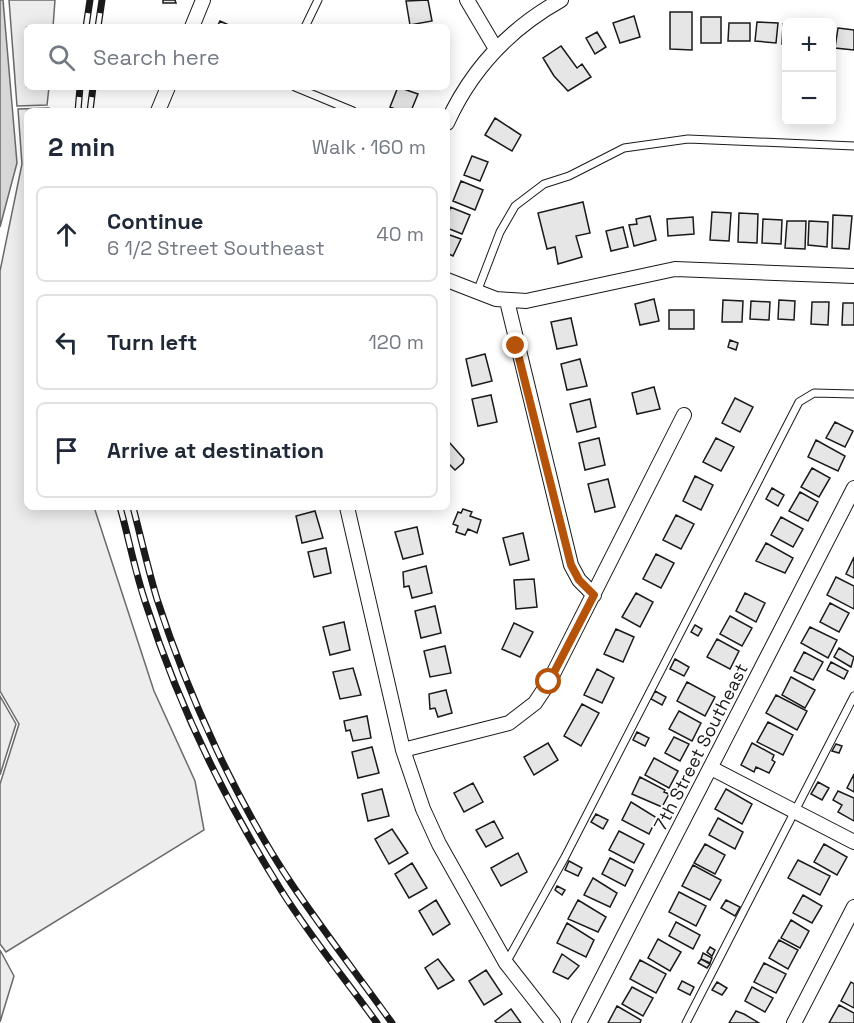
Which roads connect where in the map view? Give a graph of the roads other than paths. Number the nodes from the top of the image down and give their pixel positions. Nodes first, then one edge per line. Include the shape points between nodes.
1 (203, 0) edge
2 (318, 0) edge
3 (467, 0) edge
4 (561, 0) edge
5 (193, 24) edge
6 (306, 24) edge
7 (496, 49) junction
8 (167, 90) edge
9 (302, 90) edge
10 (159, 108) edge
11 (346, 108) edge
12 (450, 117) edge
13 (854, 146) edge
14 (854, 276) edge
15 (450, 281) edge
16 (477, 292) junction
17 (507, 301) junction
18 (854, 394) edge
19 (684, 416) dead end
20 (854, 488) edge
21 (348, 510) edge
22 (594, 595) junction
23 (854, 696) edge
24 (403, 750) junction
25 (711, 768) junction
26 (795, 811) junction
27 (854, 842) edge
28 (854, 907) edge
29 (506, 963) junction
30 (554, 1023) edge
31 (579, 1023) edge
32 (686, 1023) edge
33 (794, 1023) edge

1 - 5 street
2 - 6 lane
3 - 7 street
4 - 7 street
7 - 12 street via 466,86
8 - 10 street
9 - 11 lane
13 - 16 lane via 688,140 624,148 544,184 515,206 500,232
14 - 17 street via 675,269 537,300
15 - 16 street
16 - 17 street
17 - 22 street via 571,565
18 - 29 lane via 814,393 799,402 565,857
19 - 22 street
20 - 25 street, 7th Street Southeast
21 - 24 street
22 - 24 street via 549,682 523,714 498,726
23 - 26 lane
24 - 29 street via 439,844
25 - 26 street
25 - 31 street, 7th Street Southeast
26 - 27 street
26 - 32 lane
28 - 33 street
29 - 30 street

